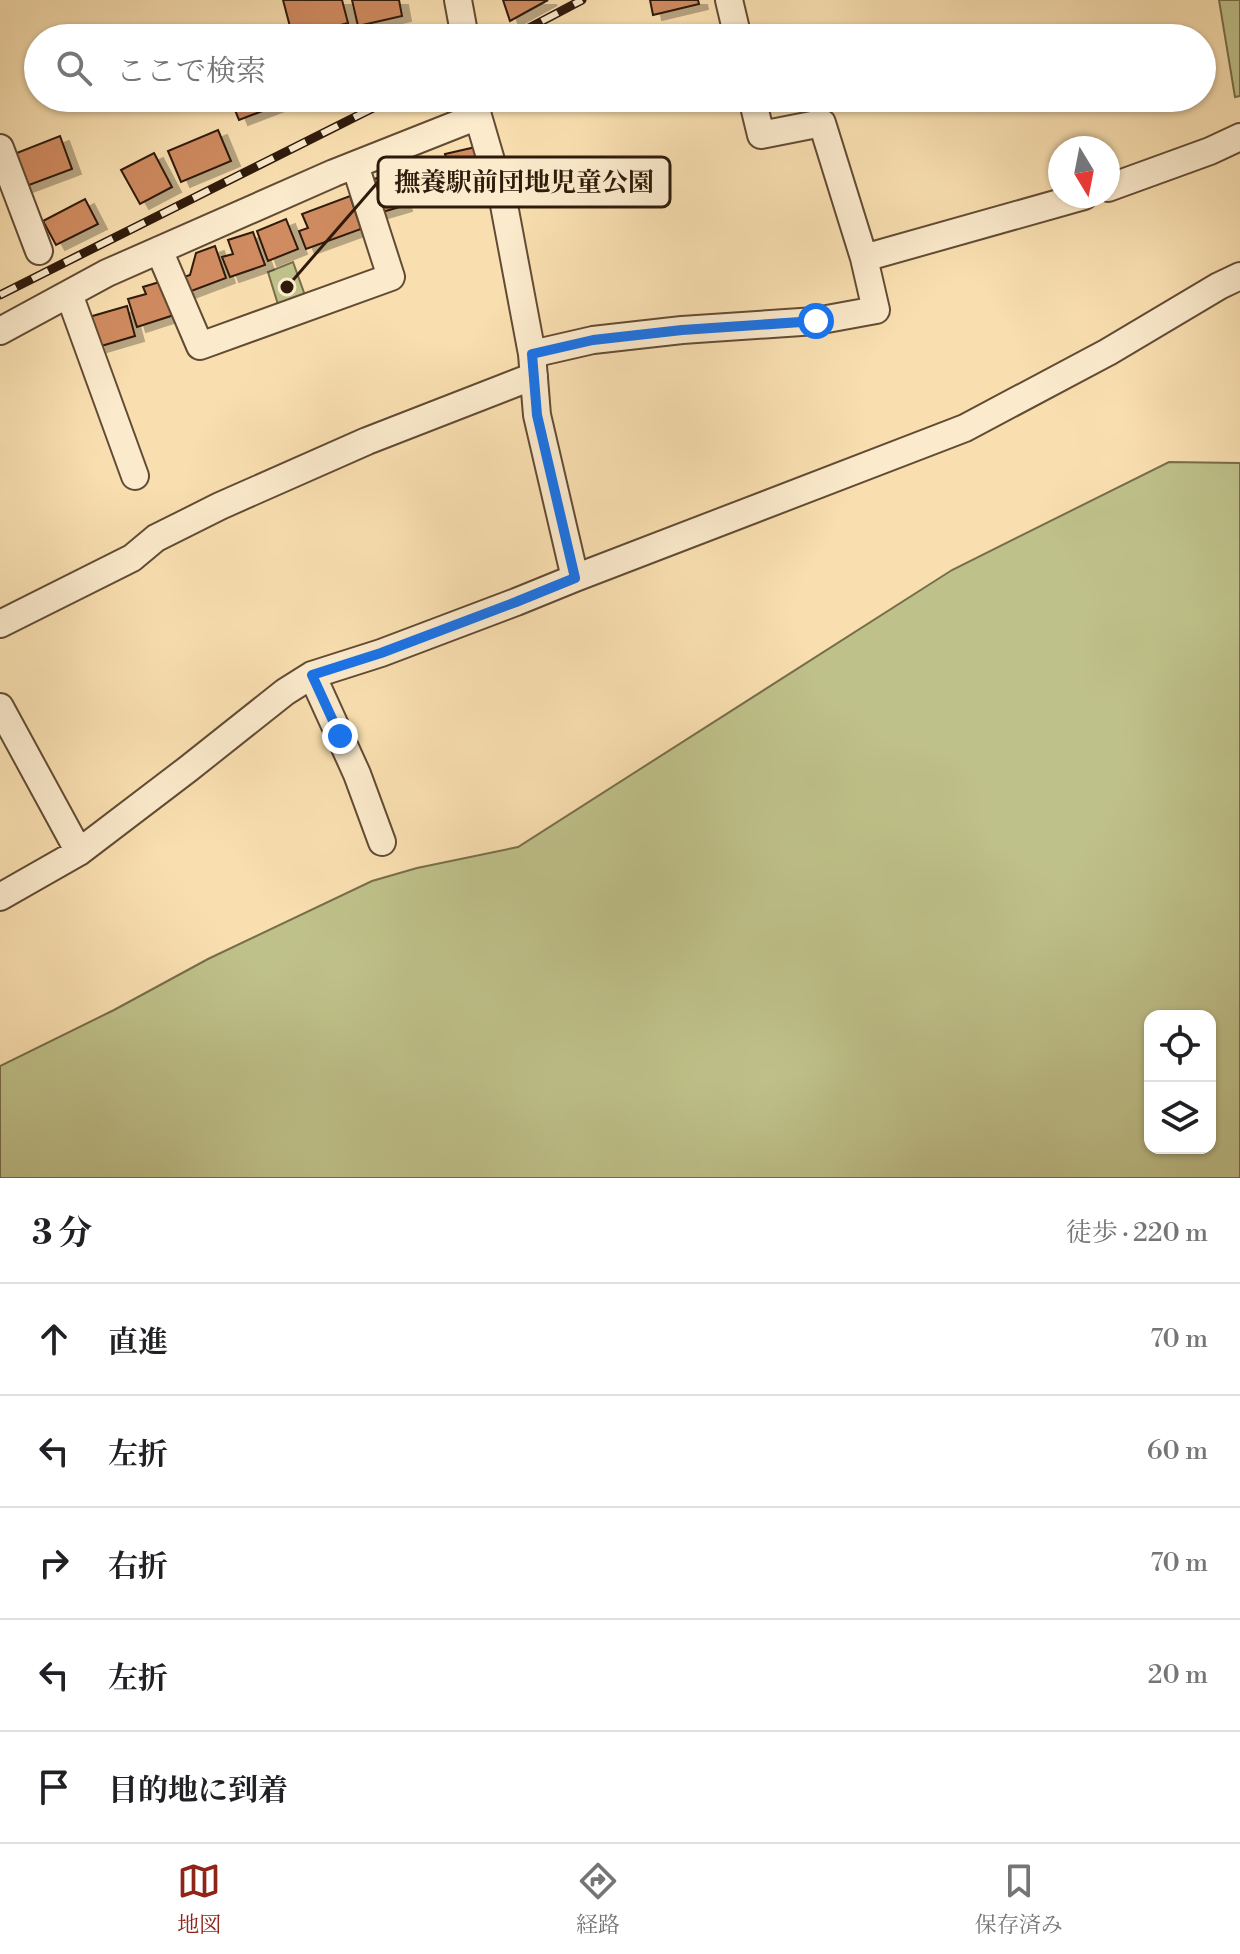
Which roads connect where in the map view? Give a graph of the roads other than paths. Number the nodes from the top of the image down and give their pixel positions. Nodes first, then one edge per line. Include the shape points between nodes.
1 (458, 0) edge
2 (729, 0) edge
3 (462, 24) edge
4 (735, 24) edge
5 (466, 112) edge
6 (478, 112) edge
7 (755, 112) edge
8 (1240, 137) edge
9 (0, 148) edge
10 (355, 165) junction
11 (1120, 184) edge
12 (1048, 206) edge
13 (159, 250) junction
14 (39, 251) dead end
15 (864, 258) junction
16 (1240, 276) edge
17 (69, 294) junction
18 (0, 331) edge
19 (533, 365) junction
20 (135, 476) dead end
21 (575, 578) junction
22 (0, 624) edge
23 (312, 675) junction
24 (0, 707) edge
25 (382, 842) dead end
26 (79, 852) junction
27 (0, 897) edge

1 - 3 street
2 - 4 street
5 - 10 street
6 - 19 street via 504,205
7 - 15 street via 761,135 822,123
8 - 11 street
9 - 14 street
10 - 13 street
10 - 13 street via 391,277 200,346
12 - 15 street
13 - 17 street
15 - 19 street via 876,310 816,321 593,340
16 - 21 street via 965,428
17 - 18 street
17 - 20 street
19 - 21 street via 537,415
19 - 22 street via 220,506 156,538 132,558
21 - 23 street
23 - 25 street
23 - 26 street
24 - 26 street
26 - 27 street

